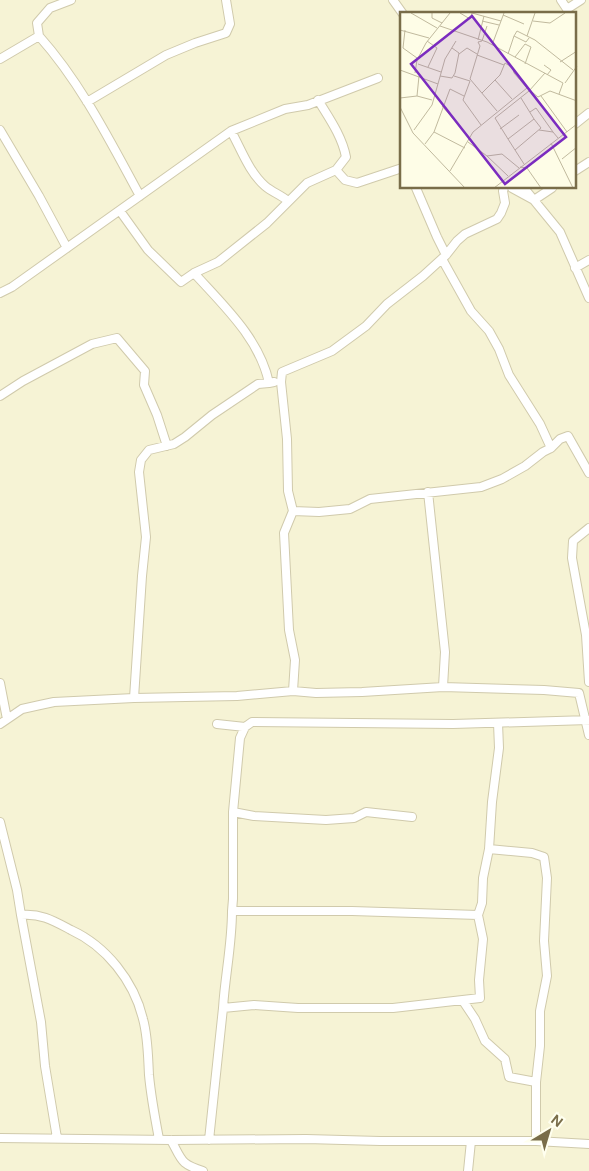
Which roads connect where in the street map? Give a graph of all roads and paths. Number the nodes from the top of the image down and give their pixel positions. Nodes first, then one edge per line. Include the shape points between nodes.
1 (68, 0) edge
2 (226, 0) edge
3 (393, 0) edge
4 (561, 0) edge
5 (581, 0) edge
6 (402, 12) edge
7 (39, 36) junction
8 (0, 59) edge
9 (378, 78) dead end
10 (318, 100) junction
11 (87, 102) junction
12 (589, 113) edge
13 (576, 123) edge
14 (0, 130) edge
15 (231, 131) junction
16 (589, 162) edge
17 (400, 169) edge
18 (336, 170) junction
19 (576, 170) edge
20 (416, 189) edge
21 (503, 189) edge
22 (514, 189) edge
23 (525, 189) edge
24 (550, 189) edge
25 (140, 196) junction
26 (534, 200) junction
27 (288, 201) junction
28 (120, 211) junction
29 (67, 248) junction
30 (444, 257) junction
31 (589, 260) edge
32 (575, 268) junction
33 (194, 273) junction
34 (0, 293) edge
35 (589, 298) edge
36 (266, 367) junction
37 (282, 372) junction
38 (281, 382) junction
39 (269, 383) junction
40 (0, 396) edge
41 (167, 446) junction
42 (551, 448) junction
43 (589, 473) edge
44 (428, 492) junction
45 (293, 511) junction
46 (589, 528) edge
47 (589, 682) edge
48 (0, 683) edge
49 (443, 687) junction
50 (589, 687) edge
51 (293, 691) junction
52 (579, 693) junction
53 (134, 698) junction
54 (587, 720) edge
55 (3, 722) edge
56 (498, 723) junction
57 (217, 724) dead end
58 (245, 727) junction
59 (589, 735) edge
60 (233, 812) junction
61 (412, 817) dead end
62 (0, 822) edge
63 (488, 849) junction
64 (232, 912) junction
65 (21, 915) junction
66 (478, 915) junction
67 (463, 1001) junction
68 (223, 1008) junction
69 (536, 1082) junction
70 (0, 1138) edge
71 (57, 1138) junction
72 (159, 1139) junction
73 (171, 1140) junction
74 (209, 1140) junction
75 (471, 1141) junction
76 (536, 1141) junction
77 (589, 1144) edge
78 (203, 1171) edge
79 (468, 1171) edge

1 - 7 street via 50,8 37,23
2 - 11 street via 230,24 226,34 166,54
3 - 6 street
4 - 5 street via 567,9
7 - 8 street
7 - 11 street
9 - 10 street
10 - 15 street via 285,108
10 - 18 street via 344,149 346,157
11 - 25 street
12 - 13 street
14 - 29 street
15 - 25 street
15 - 27 street via 252,171 265,186
16 - 19 street
17 - 18 street via 357,183 344,180
18 - 27 street via 307,183
20 - 30 street
21 - 30 street via 506,203 501,214 465,234
22 - 26 street
23 - 26 street
24 - 26 street
25 - 28 street
26 - 32 street via 560,232
27 - 33 street via 218,262
28 - 29 street
28 - 33 street via 148,250 175,278 181,282
29 - 34 street
30 - 37 street via 387,304 366,326 332,351
30 - 42 street via 471,311 499,349 509,375
31 - 32 street
32 - 35 street
33 - 36 street via 254,344
36 - 37 street
36 - 39 street
37 - 38 street
38 - 39 street
38 - 45 street via 288,491
39 - 41 street via 258,384 184,438
40 - 41 street via 92,344 117,338 145,371 144,385
41 - 53 street via 149,450 139,472 146,537
42 - 43 street via 568,436
42 - 44 street via 502,479 481,487
44 - 45 street via 370,499 350,509
44 - 49 street via 445,652
45 - 51 street via 284,533 289,630 294,660
46 - 47 street via 573,541 572,558 586,635
48 - 55 street
49 - 51 street via 316,693
49 - 52 street
50 - 52 street
51 - 53 street via 237,696
52 - 54 street
53 - 55 street via 54,702 22,709
54 - 56 street
54 - 59 street
56 - 58 street via 252,722
56 - 63 street via 499,748
57 - 58 street
58 - 60 street via 240,738
60 - 61 street via 326,820 354,818 366,812
60 - 64 street
62 - 65 street
63 - 66 street
63 - 69 street via 544,857 547,976 540,1011
64 - 66 street
64 - 68 street
65 - 71 street via 41,1022
65 - 72 street via 34,913 83,936 122,972 136,997 143,1019
66 - 67 street via 483,939 480,998
67 - 68 street via 393,1008 254,1005
67 - 69 street via 485,1041 505,1058 509,1078
68 - 74 street
69 - 76 street
70 - 71 street
71 - 72 street
72 - 73 street
73 - 74 street
73 - 78 street via 187,1166
74 - 75 street
75 - 76 street
75 - 79 street
76 - 77 street

